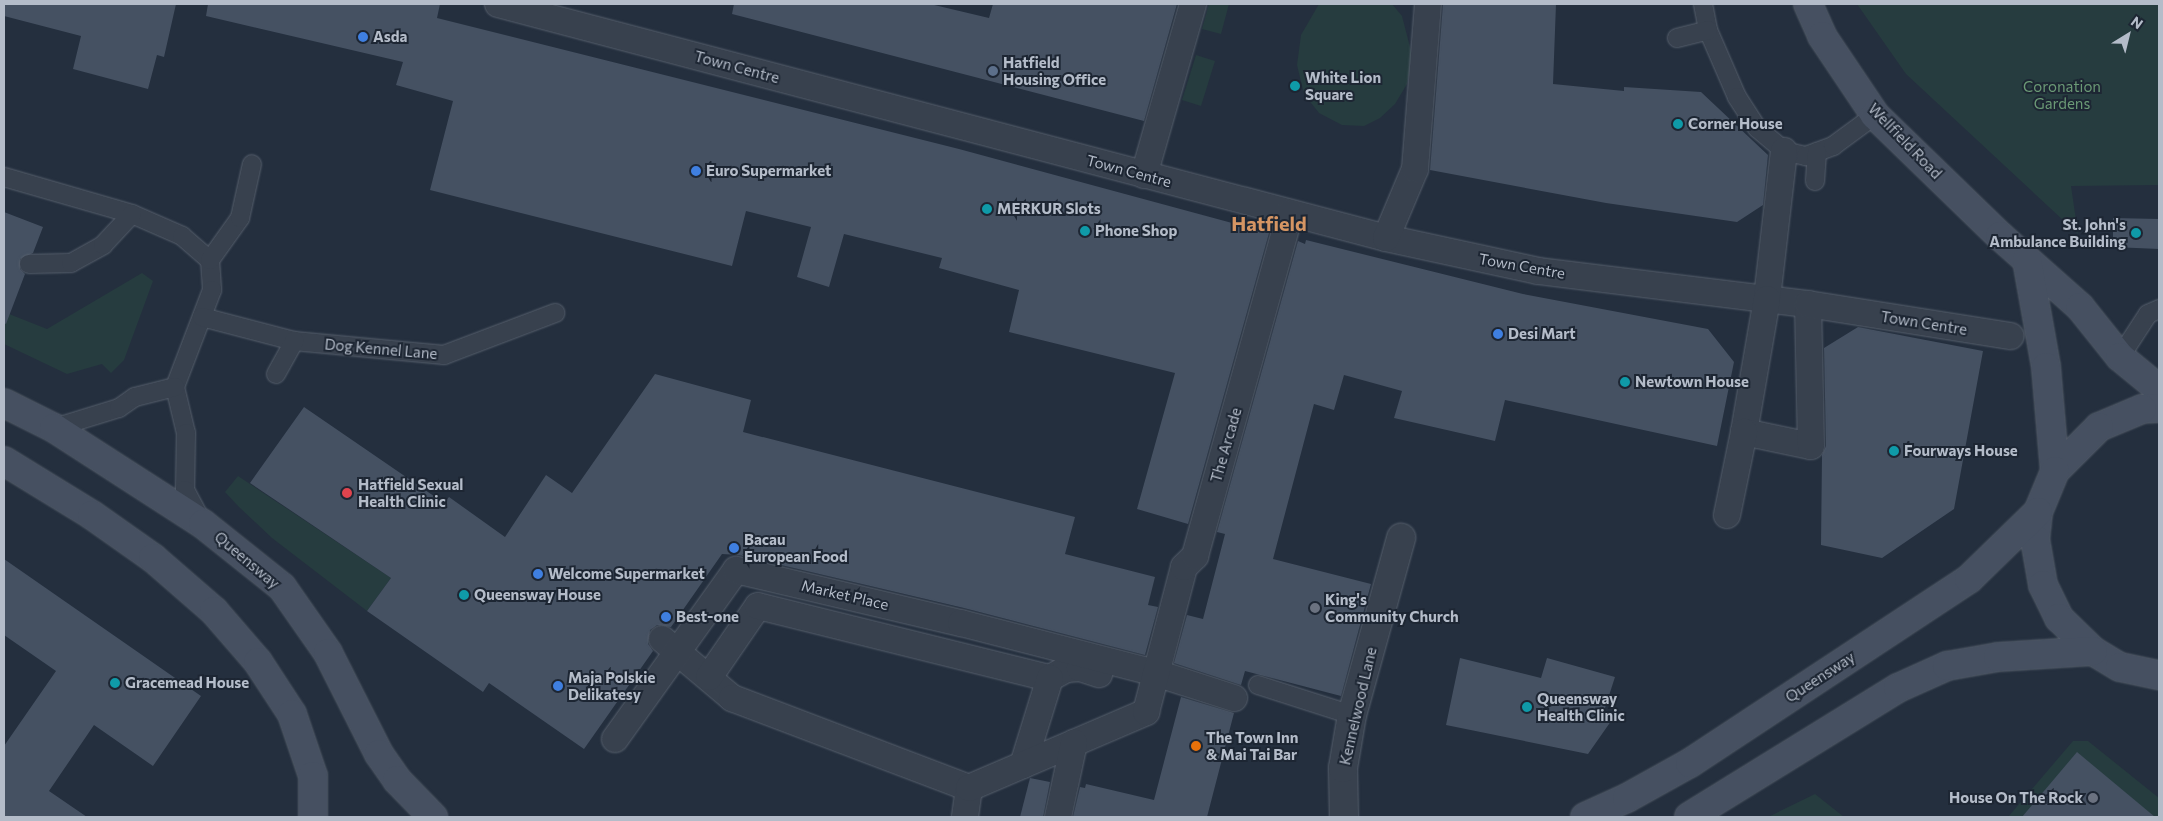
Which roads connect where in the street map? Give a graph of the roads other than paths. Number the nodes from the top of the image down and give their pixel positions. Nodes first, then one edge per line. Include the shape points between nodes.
1 (498, 4) edge
2 (1193, 4) edge
3 (1428, 4) edge
4 (1703, 4) edge
5 (1808, 4) edge
6 (1708, 30) junction
7 (1677, 38) dead end
8 (1875, 115) junction
9 (1784, 152) junction
10 (1817, 152) junction
11 (252, 164) dead end
12 (1144, 174) junction
13 (4, 177) edge
14 (1815, 181) dead end
15 (1290, 213) junction
16 (132, 214) junction
17 (1386, 238) junction
18 (210, 260) junction
19 (2026, 260) junction
20 (29, 264) dead end
21 (1767, 299) junction
22 (1808, 304) junction
23 (2159, 309) edge
24 (555, 313) dead end
25 (202, 317) junction
26 (2010, 336) dead end
27 (294, 341) junction
28 (2120, 357) junction
29 (276, 374) dead end
30 (175, 387) junction
31 (2159, 389) edge
32 (4, 403) edge
33 (2159, 408) edge
34 (54, 428) junction
35 (1744, 432) junction
36 (4, 461) edge
37 (2055, 471) junction
38 (2038, 512) junction
39 (1727, 515) dead end
40 (203, 524) junction
41 (1401, 538) dead end
42 (862, 598) junction
43 (961, 623) junction
44 (902, 633) junction
45 (670, 644) junction
46 (2093, 651) junction
47 (2159, 675) edge
48 (1155, 676) junction
49 (709, 677) junction
50 (1050, 678) junction
51 (1258, 685) dead end
52 (1234, 698) dead end
53 (1352, 716) junction
54 (615, 739) dead end
55 (1074, 743) junction
56 (1023, 765) junction
57 (969, 788) junction
58 (313, 817) edge
59 (433, 817) edge
60 (966, 817) edge
61 (1058, 817) edge
62 (1344, 817) edge
63 (1585, 817) edge
64 (1689, 817) edge

1 - 12 street, Town Centre
2 - 12 street
3 - 17 street via 1415,169
4 - 6 lane
5 - 8 main road, Wellfield Road via 1822,36
6 - 7 lane
6 - 9 lane via 1737,97 1756,128
8 - 10 lane via 1833,146
8 - 19 main road, Wellfield Road
9 - 10 lane via 1806,156
9 - 21 street
10 - 14 lane
11 - 18 lane via 240,218
12 - 15 street, Town Centre
13 - 16 lane
15 - 17 street, Town Centre
15 - 48 street, The Arcade via 1195,556 1184,567
16 - 18 lane via 182,236
16 - 20 lane via 103,245 71,263
17 - 21 street, Town Centre via 1538,271
18 - 25 lane via 212,290
19 - 28 main road, Wellfield Road via 2080,307
19 - 37 main road via 2046,367
21 - 22 street, Town Centre
21 - 35 street
22 - 26 street, Town Centre
22 - 35 street via 1811,446
23 - 28 lane via 2148,314
24 - 27 lane, Dog Kennel Lane via 444,355
25 - 27 lane, Dog Kennel Lane
25 - 30 lane
27 - 29 lane
28 - 31 main road, Wellfield Road
30 - 34 lane via 135,397 119,408
30 - 40 lane via 186,433 185,490
32 - 34 main road, Queensway
33 - 37 main road via 2142,410 2099,427
34 - 40 main road, Queensway
35 - 39 street
36 - 58 main road via 92,515 153,558 221,618 258,662 292,714 313,776
37 - 38 main road
38 - 46 main road via 2035,539 2043,585 2059,618
38 - 63 main road, Queensway via 1968,579 1690,763
40 - 59 main road, Queensway via 282,587 328,652 379,754 397,780
41 - 53 street, Kennelwood Lane
42 - 43 street, Market Place
42 - 44 street via 858,614
42 - 45 street, Market Place via 736,570
43 - 44 street via 957,640
43 - 48 street, Market Place
44 - 49 street via 758,606
44 - 50 street
45 - 49 street
45 - 54 street, Market Place
46 - 47 main road via 2120,667
46 - 64 main road via 1998,657 1947,666 1898,688
48 - 50 street via 1121,678 1080,668 1066,669
48 - 52 street
48 - 55 street, The Arcade via 1146,712
49 - 57 street via 732,698
50 - 56 street
51 - 53 lane
53 - 62 street, Kennelwood Lane via 1342,768
55 - 56 street
55 - 61 street
56 - 57 street
57 - 60 street

